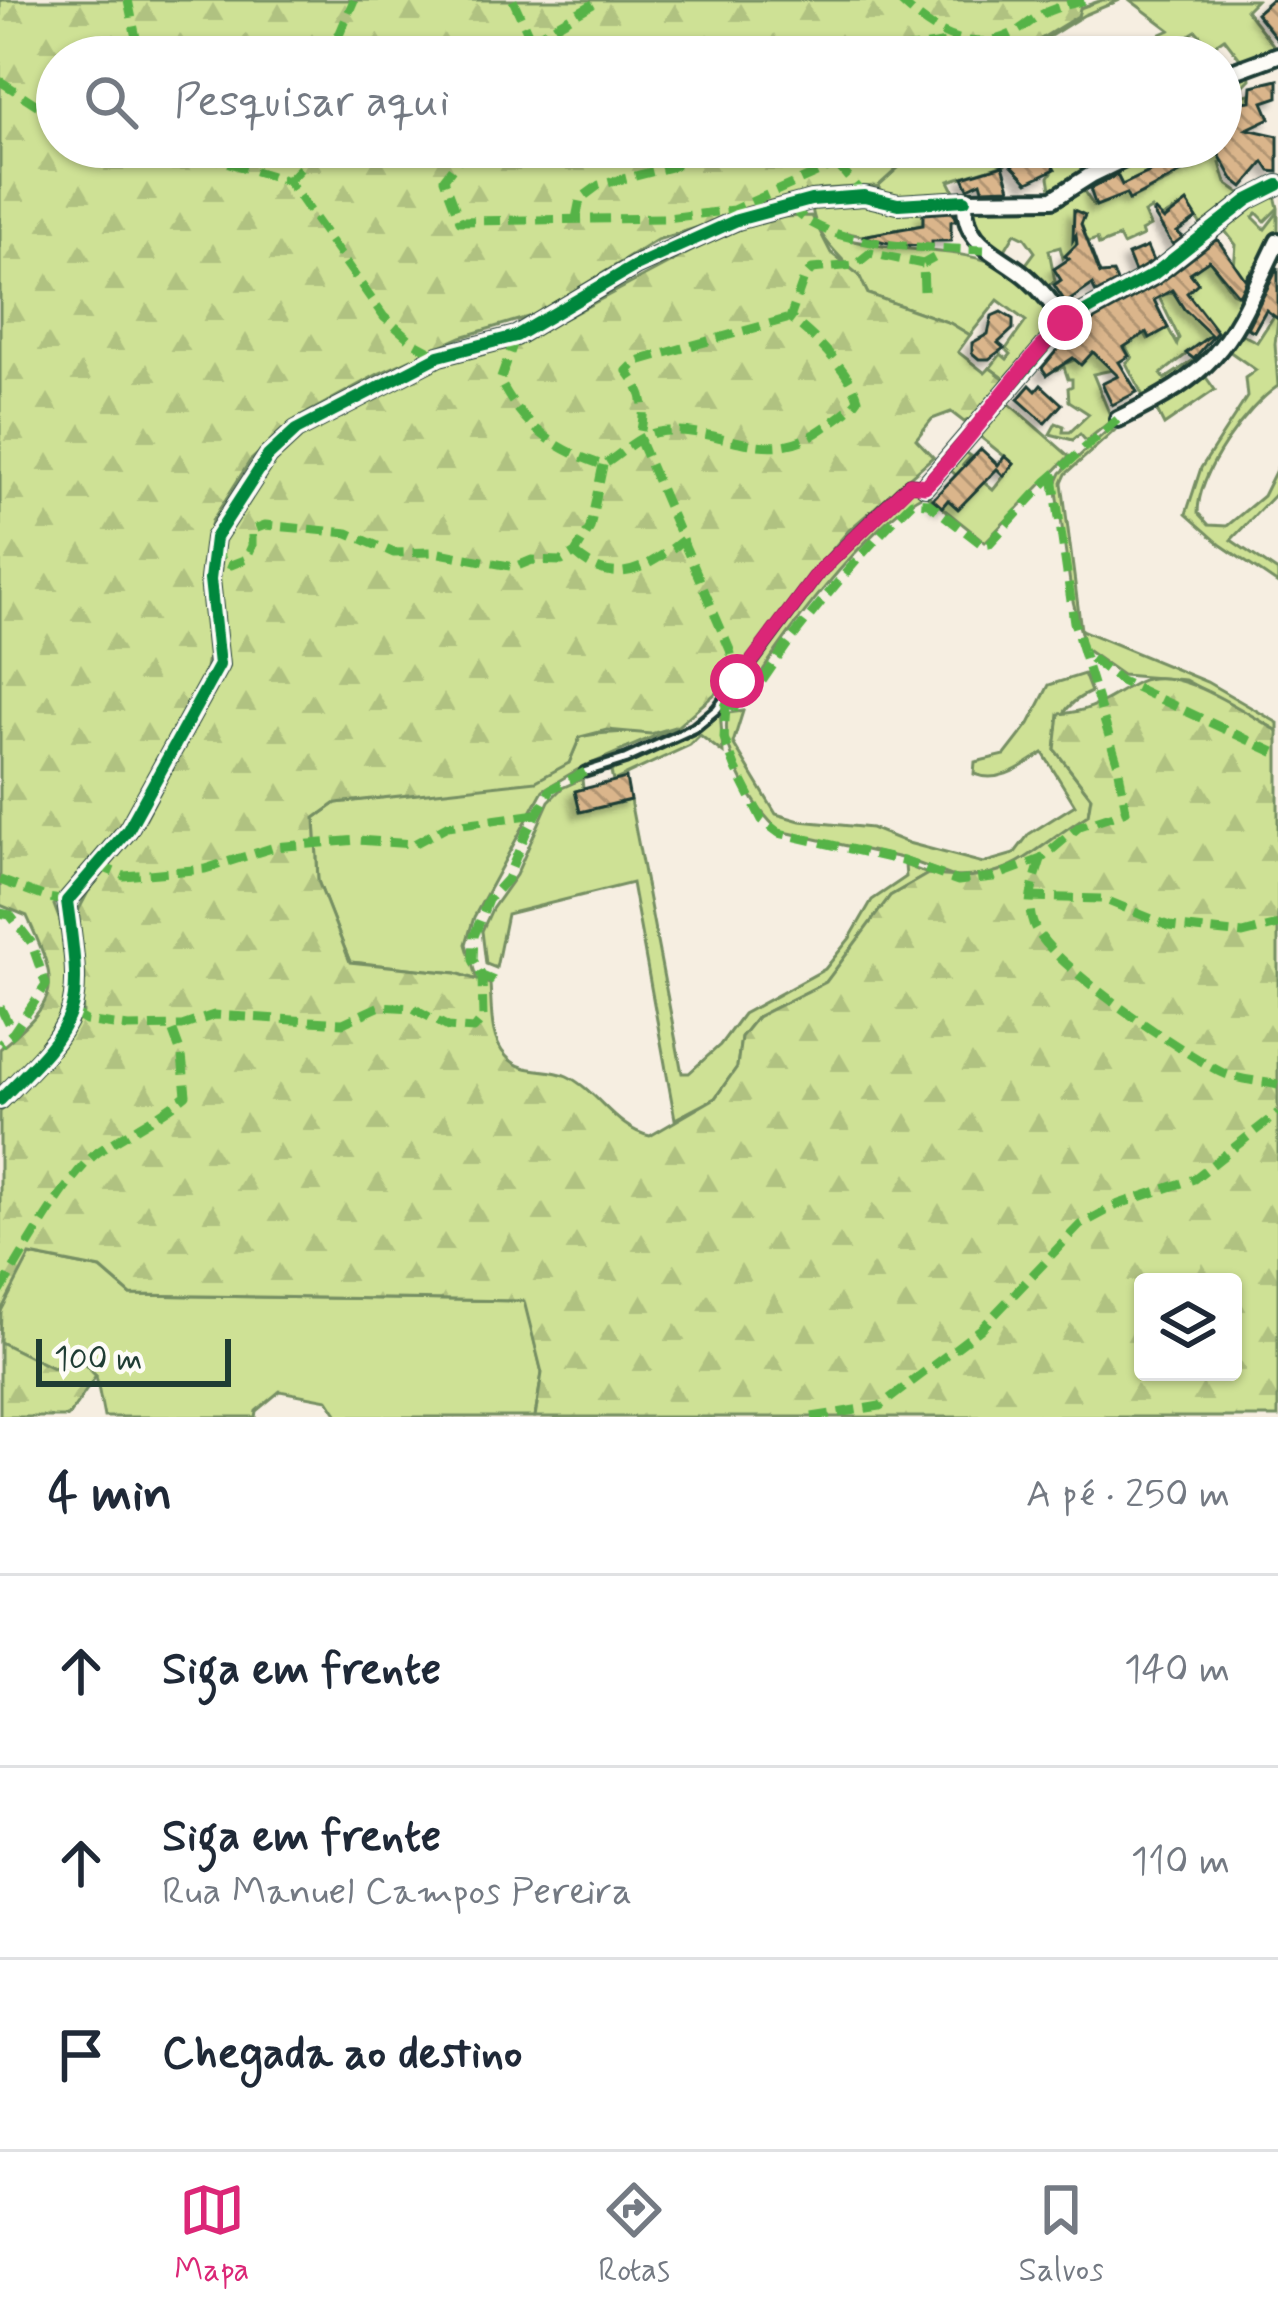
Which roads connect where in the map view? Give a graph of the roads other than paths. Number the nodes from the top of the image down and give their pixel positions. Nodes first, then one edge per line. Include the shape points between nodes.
1 (1278, 55) edge
2 (1242, 68) edge
3 (1105, 168) edge
4 (1278, 184) edge
5 (965, 200) junction
6 (1278, 242) edge
7 (1065, 323) junction
8 (1118, 418) dead end
9 (925, 486) joint
10 (585, 772) dead end
11 (0, 1100) edge

1 - 2 street
3 - 5 street via 1053,200
4 - 7 street via 1154,274
5 - 7 street via 984,250 1026,275
5 - 11 street via 811,200 737,220 635,266 516,336 440,356 296,430 268,456 215,538 210,579 220,665 128,830 67,901 76,1002 47,1053
6 - 8 street via 1223,349 1159,399
7 - 9 street
9 - 10 lane via 910,484 818,573 717,709 694,728

